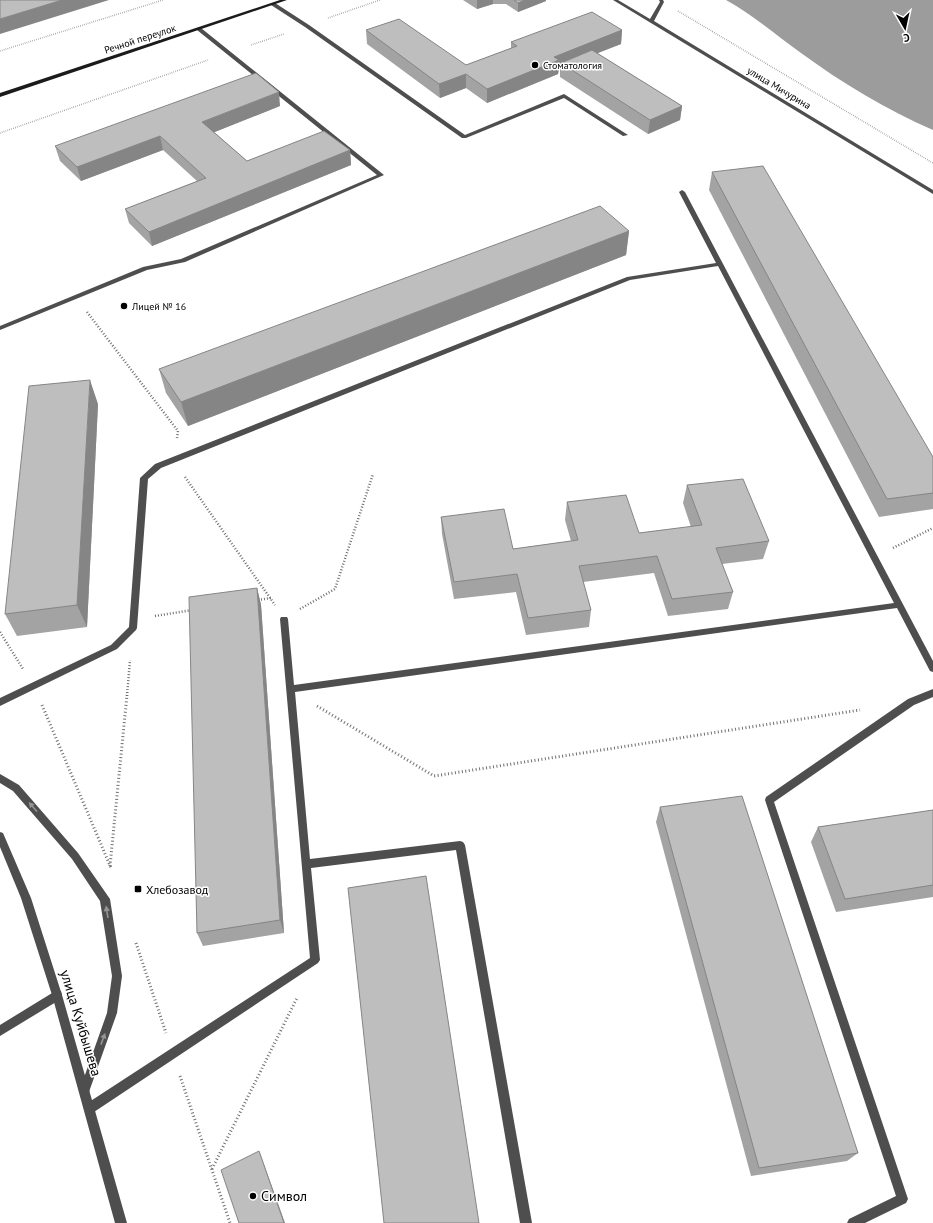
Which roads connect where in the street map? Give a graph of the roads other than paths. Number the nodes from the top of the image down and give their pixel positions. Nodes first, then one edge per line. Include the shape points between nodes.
1 (285, 0) edge
2 (615, 0) edge
3 (662, 1) edge
4 (273, 4) junction
5 (651, 22) junction
6 (199, 29) junction
7 (0, 95) edge
8 (625, 135) dead end
9 (682, 192) dead end
10 (933, 192) edge
11 (720, 264) junction
12 (0, 328) edge
13 (900, 605) junction
14 (284, 619) road end
15 (933, 669) edge
16 (290, 690) junction
17 (933, 693) edge
18 (0, 702) edge
19 (0, 778) edge
20 (0, 836) edge
21 (306, 864) junction
22 (57, 995) junction
23 (0, 1031) edge
24 (85, 1089) junction
25 (90, 1108) junction
26 (121, 1223) edge
27 (526, 1223) edge
28 (853, 1223) edge

1 - 4 main road, Речной переулок
2 - 5 street, улица Мичурина
3 - 5 street
4 - 6 main road, Речной переулок
4 - 8 street via 464,137 564,96
5 - 10 street, улица Мичурина
6 - 7 main road, Речной переулок
6 - 12 street via 381,175 183,261 145,268
9 - 11 street
11 - 13 street
11 - 18 street via 629,278 158,466 144,478 133,628 114,647
13 - 15 street
13 - 16 street
14 - 16 street
16 - 21 street
17 - 28 street via 911,702 769,800 902,1199
24 -> 19 street via 112,1013 117,976 105,899 75,856 16,788
20 - 22 street, улица Куйбышева via 26,898
21 - 25 street via 315,960
21 - 27 street via 460,845
22 - 23 street
22 - 24 street, улица Куйбышева
24 - 25 street, улица Куйбышева
25 - 26 street, улица Куйбышева

